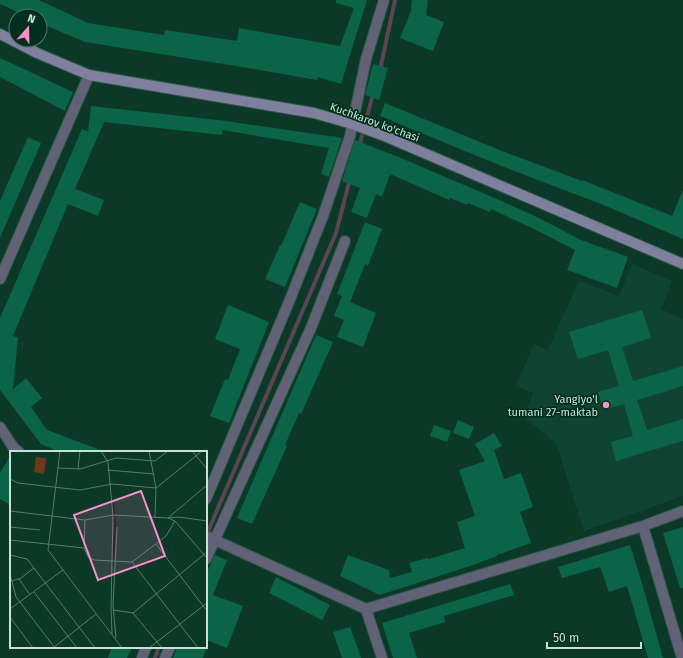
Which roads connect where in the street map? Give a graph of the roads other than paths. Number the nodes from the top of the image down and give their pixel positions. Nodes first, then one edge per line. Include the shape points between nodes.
1 (384, 0) edge
2 (0, 34) edge
3 (89, 75) junction
4 (352, 124) junction
5 (345, 241) dead end
6 (683, 264) edge
7 (0, 279) edge
8 (0, 427) edge
9 (18, 451) edge
10 (207, 497) edge
11 (683, 511) edge
12 (643, 526) junction
13 (211, 538) edge
14 (207, 555) edge
15 (366, 609) junction
16 (146, 648) edge
17 (170, 648) edge
18 (142, 658) edge
19 (165, 658) edge
20 (382, 658) edge
21 (682, 658) edge

1 - 4 street via 366,59
2 - 3 main road, Kuchkarov ko'chasi
3 - 4 main road, Kuchkarov ko'chasi via 280,106
3 - 7 street
4 - 6 main road, Kuchkarov ko'chasi
4 - 10 street via 323,216
5 - 13 street via 311,328
8 - 9 street
11 - 12 street
12 - 15 street
12 - 21 street
13 - 14 street
13 - 15 street
15 - 20 street
16 - 18 street
17 - 19 street

